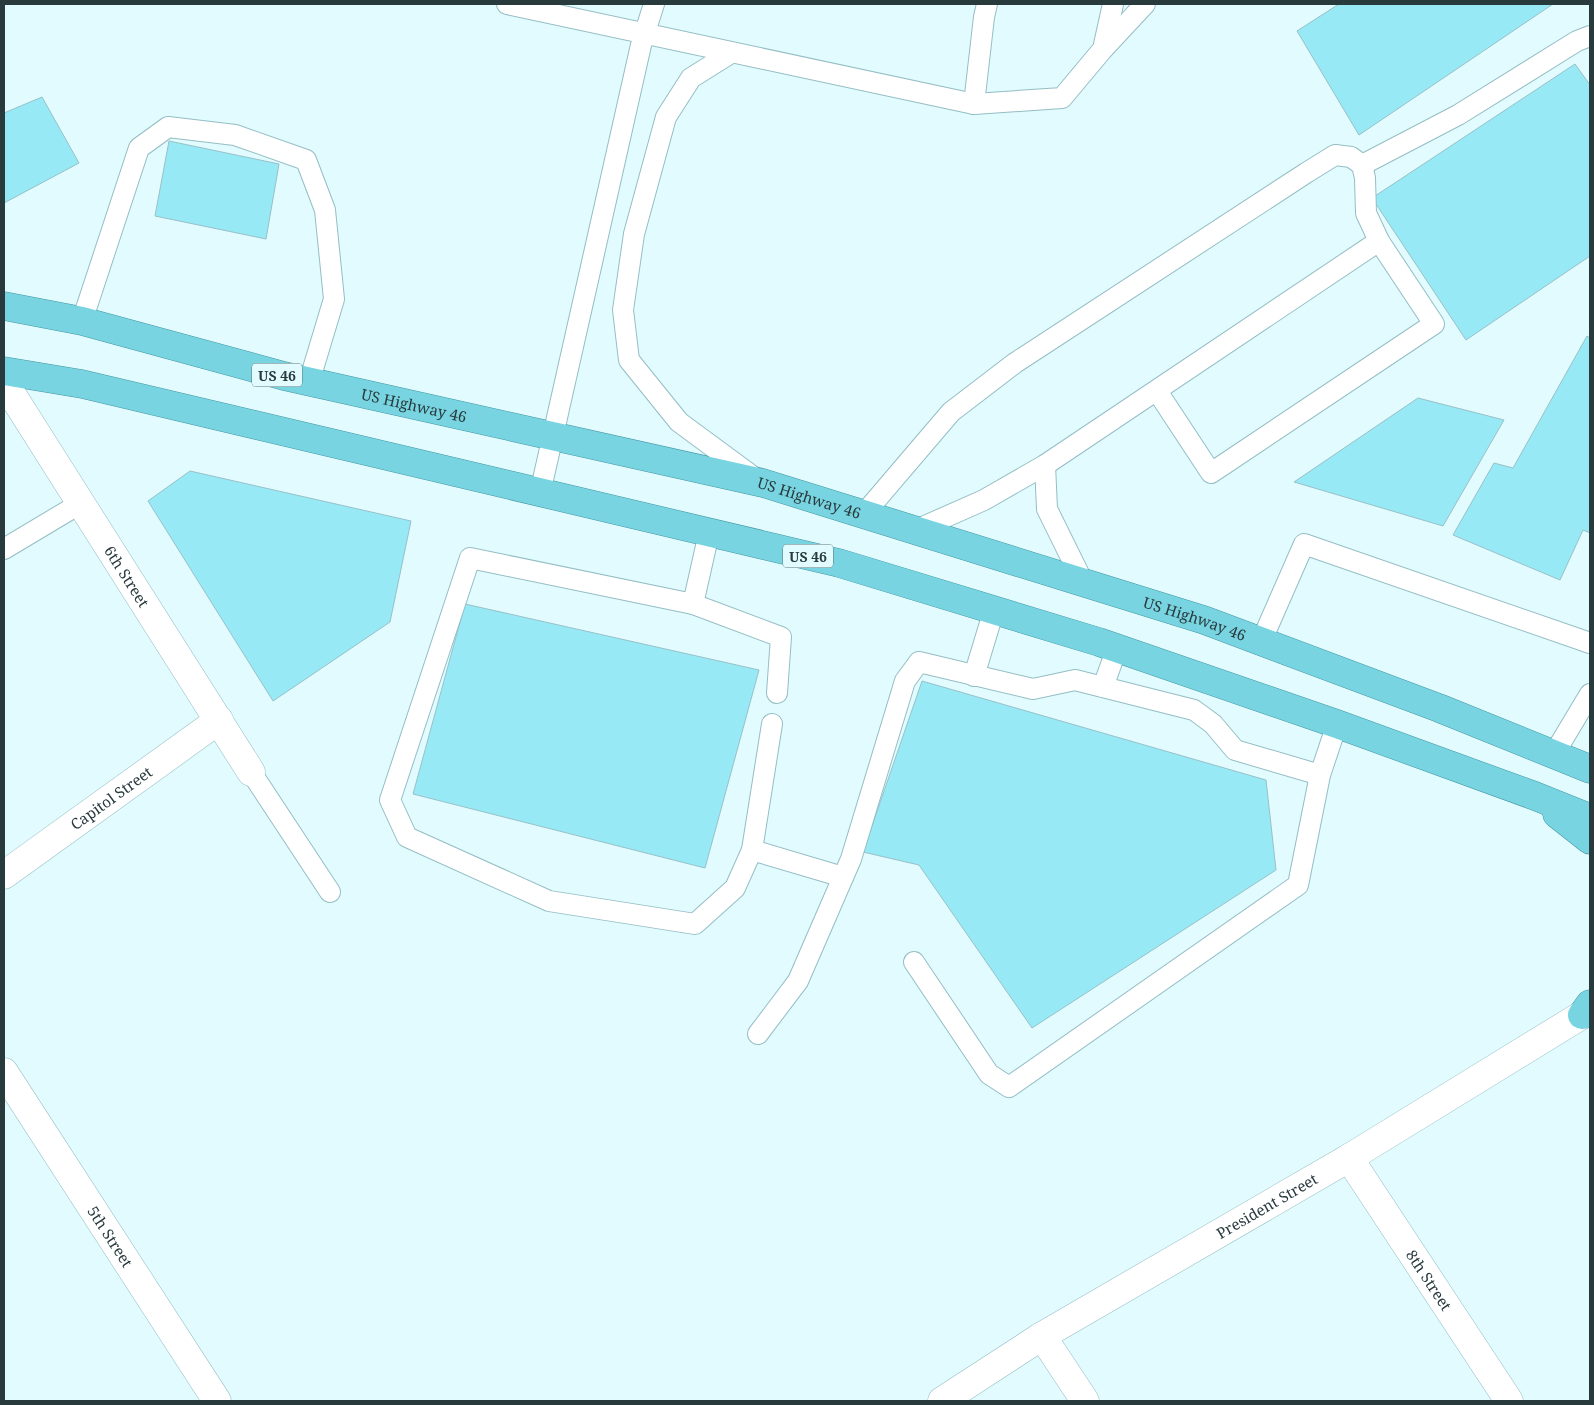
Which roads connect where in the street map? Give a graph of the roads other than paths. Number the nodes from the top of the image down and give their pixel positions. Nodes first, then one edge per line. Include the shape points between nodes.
1 (507, 4) edge
2 (654, 4) edge
3 (987, 4) edge
4 (1113, 4) edge
5 (1145, 4) edge
6 (644, 34) junction
7 (1590, 36) edge
8 (1104, 49) junction
9 (731, 52) junction
10 (974, 104) junction
11 (1362, 165) junction
12 (1379, 241) junction
13 (4, 306) edge
14 (82, 321) junction
15 (4, 371) edge
16 (4, 382) edge
17 (309, 382) junction
18 (1156, 391) junction
19 (553, 437) junction
20 (1045, 465) junction
21 (763, 483) junction
22 (540, 493) junction
23 (81, 503) junction
24 (864, 514) junction
25 (916, 530) junction
26 (709, 533) junction
27 (4, 549) edge
28 (1083, 582) junction
29 (693, 604) junction
30 (994, 610) junction
31 (1261, 642) junction
32 (1590, 643) edge
33 (1117, 648) junction
34 (974, 676) junction
35 (1103, 687) junction
36 (777, 693) dead end
37 (1590, 694) edge
38 (219, 720) junction
39 (772, 724) dead end
40 (1337, 724) junction
41 (1554, 754) junction
42 (1590, 769) edge
43 (251, 772) joint
44 (1320, 775) junction
45 (1535, 796) junction
46 (1590, 818) edge
47 (1590, 840) edge
48 (752, 850) junction
49 (4, 875) edge
50 (843, 877) junction
51 (330, 892) dead end
52 (914, 962) dead end
53 (1587, 1010) edge
54 (758, 1034) dead end
55 (4, 1072) edge
56 (1349, 1158) junction
57 (1042, 1336) junction
58 (217, 1401) edge
59 (942, 1401) edge
60 (1085, 1401) edge
61 (1509, 1401) edge

1 - 6 lane
2 - 6 lane
3 - 10 lane
4 - 8 lane
5 - 8 lane
6 - 9 lane
6 - 19 lane
7 - 11 lane via 1458,115
8 - 10 lane via 1062,98
9 - 10 lane
9 - 21 lane via 691,78 666,116 634,234 623,310 629,360 635,368 679,422
11 - 12 lane via 1366,213
11 - 24 lane via 1351,157 1335,155 1015,363 951,412
12 - 18 lane
12 - 18 lane via 1434,324 1211,473
13 - 14 highway, US Highway 46 / US 46
14 - 17 highway, US Highway 46 / US 46
14 - 17 lane via 139,148 168,127 235,134 306,160 326,210 334,299
15 - 22 highway, US 46 via 82,384
16 - 23 street, 6th Street
17 - 19 highway, US Highway 46 / US 46
18 - 20 lane
19 - 21 highway, US Highway 46 / US 46
19 - 22 lane
20 - 25 lane via 984,500
20 - 28 lane via 1048,509
21 - 24 highway, US Highway 46 / US 46
22 - 26 highway, US 46
23 - 27 lane
23 - 38 street, 6th Street
24 - 25 highway, US Highway 46 / US 46
25 - 28 highway, US Highway 46 / US 46
26 - 29 lane
26 - 30 highway, US 46 via 839,563
28 - 31 highway, US Highway 46 / US 46 via 1204,620
29 - 36 lane via 781,637
29 - 48 lane via 470,558 390,800 407,837 549,901 695,924 735,888
30 - 33 highway, US 46
30 - 34 lane
31 - 32 lane via 1304,544
31 - 41 highway, US Highway 46 / US 46
33 - 35 lane
33 - 40 highway, US 46
34 - 35 lane via 1033,690 1075,680
34 - 50 lane via 919,662 905,682
35 - 44 lane via 1194,710 1213,724 1235,750
37 - 41 lane
38 - 43 street, 6th Street
38 - 49 street, Capitol Street
39 - 48 lane
40 - 44 lane
40 - 45 highway, US 46
41 - 42 highway, US Highway 46 / US 46
43 - 51 lane
44 - 52 lane via 1298,885 1009,1087 989,1074
45 - 46 highway, US 46
45 - 47 highway
48 - 50 lane
50 - 54 lane via 798,981
53 - 56 street, President Street
55 - 58 street, 5th Street
56 - 57 street, President Street
56 - 61 street, 8th Street
57 - 59 street, President Street
57 - 60 street

